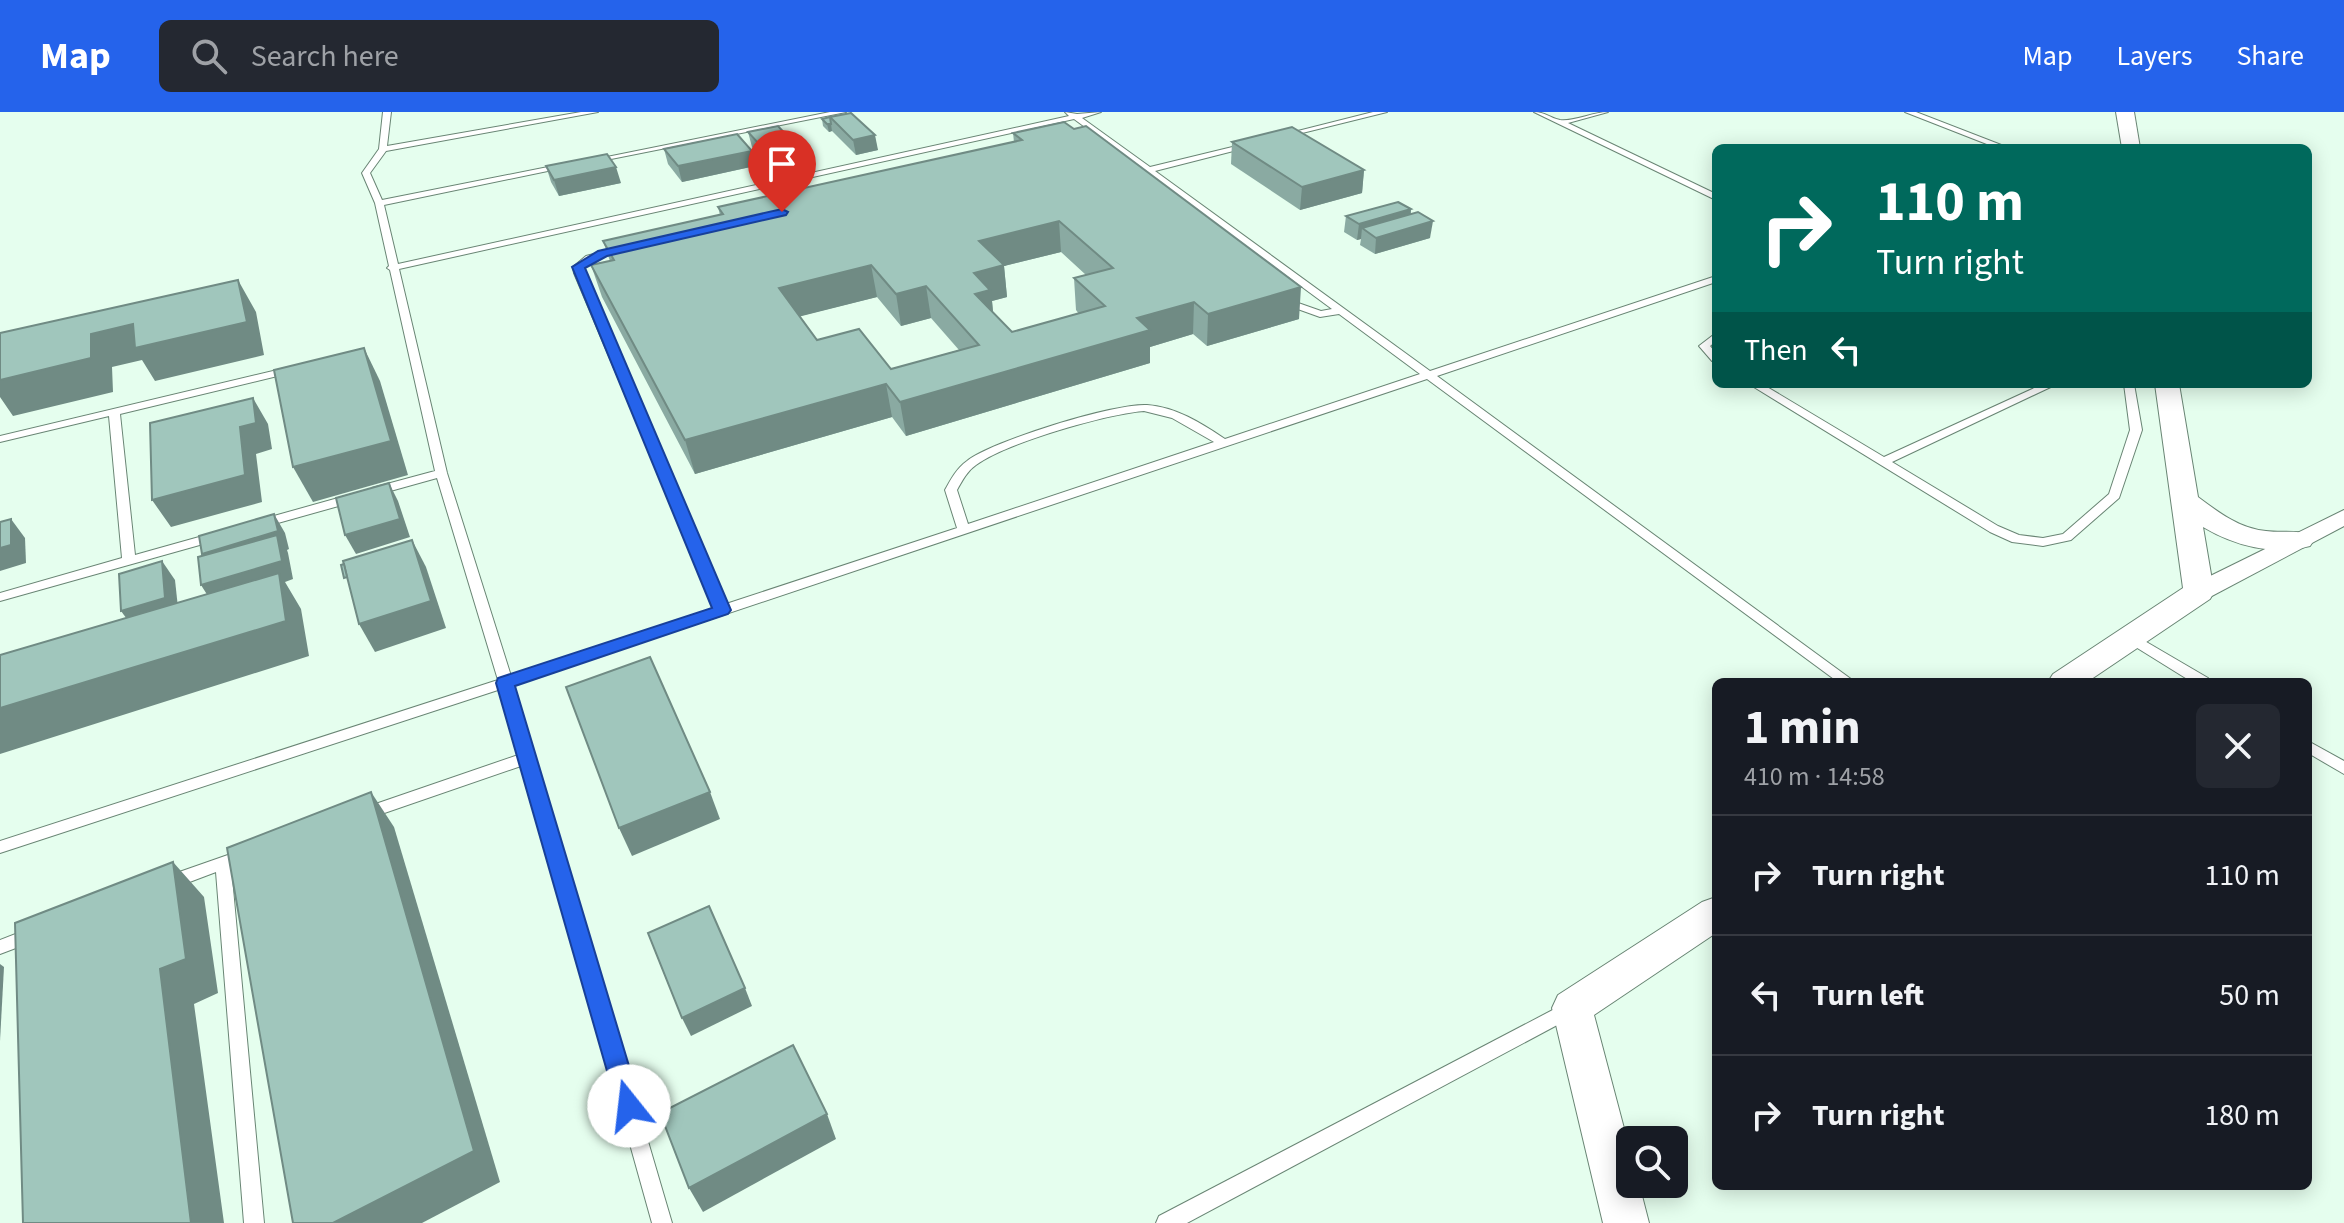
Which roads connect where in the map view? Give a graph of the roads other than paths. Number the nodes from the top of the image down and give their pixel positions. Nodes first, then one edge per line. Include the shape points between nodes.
1 (387, 112) edge
2 (594, 112) edge
3 (842, 112) edge
4 (1097, 112) edge
5 (1383, 112) edge
6 (1538, 112) edge
7 (1604, 112) edge
8 (1909, 112) edge
9 (2125, 112) edge
10 (1072, 114) edge
11 (1561, 123) junction
12 (1272, 138) edge
13 (1256, 142) edge
14 (1994, 144) edge
15 (2130, 144) edge
16 (383, 149) junction
17 (1148, 170) junction
18 (1712, 195) edge
19 (379, 203) junction
20 (634, 247) edge
21 (392, 268) junction
22 (1712, 280) edge
23 (1275, 294) edge
24 (1341, 311) junction
25 (1712, 339) edge
26 (1712, 355) edge
27 (290, 370) edge
28 (1428, 375) junction
29 (1761, 388) edge
30 (2043, 388) edge
31 (2128, 388) edge
32 (2168, 388) edge
33 (114, 412) junction
34 (0, 439) edge
35 (1223, 443) junction
36 (1883, 462) junction
37 (441, 473) junction
38 (2185, 500) junction
39 (2344, 517) edge
40 (248, 527) edge
41 (964, 530) junction
42 (233, 531) edge
43 (2300, 540) junction
44 (129, 561) junction
45 (2199, 592) junction
46 (0, 597) edge
47 (722, 610) junction
48 (2131, 638) junction
49 (1843, 678) edge
50 (2070, 678) edge
51 (2196, 678) edge
52 (505, 683) junction
53 (2312, 748) edge
54 (529, 757) junction
55 (2344, 768) edge
56 (354, 817) edge
57 (0, 847) edge
58 (267, 848) edge
59 (223, 863) junction
60 (149, 891) edge
61 (1712, 916) edge
62 (45, 930) edge
63 (0, 947) edge
64 (1572, 1008) junction
65 (254, 1223) edge
66 (662, 1223) edge
67 (1166, 1223) edge
68 (1626, 1223) edge

1 - 16 lane
2 - 16 lane
3 - 19 lane
4 - 10 lane
5 - 12 lane
6 - 11 lane
7 - 11 lane
8 - 14 lane
9 - 15 street
10 - 17 lane
10 - 21 lane
11 - 18 lane
13 - 17 lane
16 - 19 lane via 366,173
17 - 24 lane
19 - 21 lane
20 - 47 lane via 589,258 578,267 579,273
21 - 37 lane
22 - 28 lane
23 - 24 lane via 1320,314
24 - 28 lane
25 - 26 lane via 1704,346
27 - 33 lane
28 - 35 lane
28 - 49 lane
29 - 36 lane
30 - 36 lane
31 - 36 lane via 2136,430 2115,495 2067,537 2043,542 2016,539
32 - 38 street
33 - 34 lane
33 - 44 lane
35 - 41 lane
35 - 41 lane via 1195,424 1143,408 1117,411 1001,449 962,470 951,490
37 - 40 lane
37 - 52 lane
38 - 43 street via 2235,534 2267,543
38 - 45 street
39 - 43 street
41 - 47 lane
42 - 44 lane
43 - 45 street
44 - 46 lane
45 - 48 street
47 - 52 lane
48 - 50 street
48 - 51 lane
52 - 54 lane
52 - 57 lane
53 - 55 lane
54 - 56 lane
54 - 66 lane
58 - 59 lane
59 - 60 lane
59 - 65 lane
61 - 64 street
62 - 63 lane
64 - 67 lane
64 - 68 street

